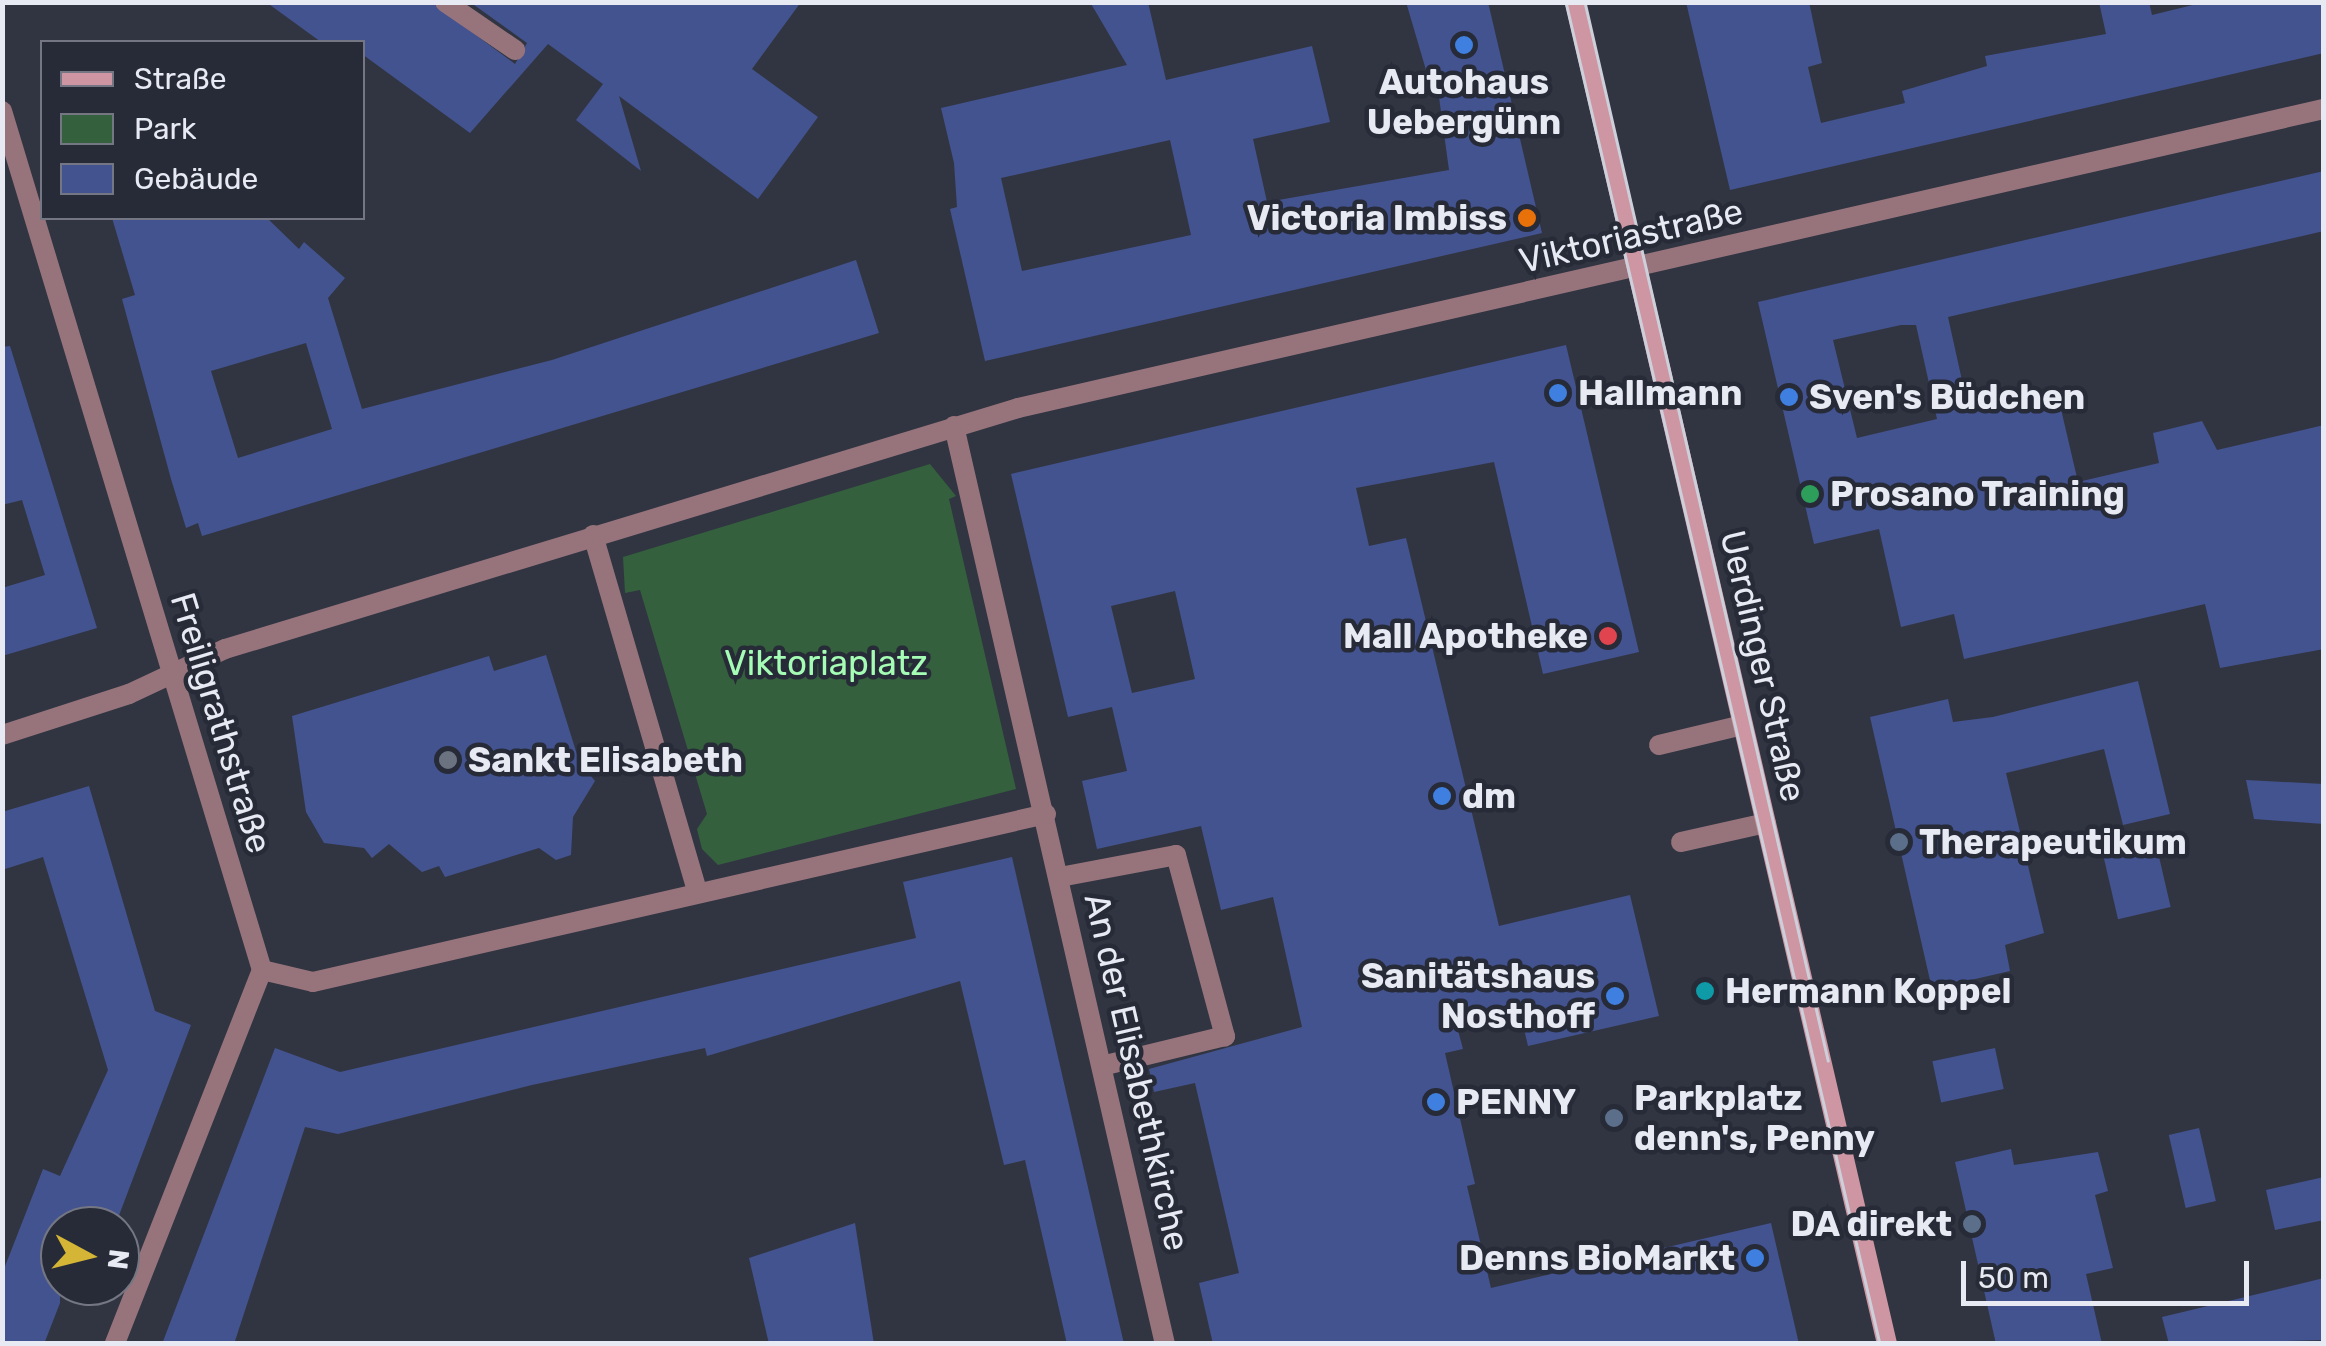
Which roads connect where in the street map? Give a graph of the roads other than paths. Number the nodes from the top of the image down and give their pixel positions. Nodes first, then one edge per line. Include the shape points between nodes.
1 (445, 2) edge
2 (1575, 2) edge
3 (516, 50) dead end
4 (2324, 109) edge
5 (2, 111) edge
6 (1637, 270) junction
7 (954, 426) junction
8 (592, 536) junction
9 (172, 673) junction
10 (1743, 725) junction
11 (2, 735) edge
12 (1659, 745) dead end
13 (1046, 814) junction
14 (1766, 823) junction
15 (1681, 842) dead end
16 (1060, 877) junction
17 (698, 893) junction
18 (262, 970) junction
19 (1102, 1066) junction
20 (115, 1344) edge
21 (1165, 1344) edge
22 (1886, 1344) edge

1 - 3 street
2 - 6 main road, Uerdinger Straße
4 - 6 street, Viktoriastraße
5 - 9 street, Freiligrathstraße
6 - 7 street, Viktoriastraße
6 - 10 main road, Uerdinger Straße
7 - 8 street
7 - 13 street
8 - 9 street
8 - 17 street
9 - 11 street
9 - 18 street, Freiligrathstraße
10 - 12 street
10 - 14 main road, Uerdinger Straße
13 - 16 street, An der Elisabethkirche
13 - 17 street
14 - 15 street
14 - 22 main road, Uerdinger Straße
16 - 19 street, An der Elisabethkirche
16 - 19 street via 1176,855 1224,1036
17 - 18 street via 313,982
18 - 20 street
19 - 21 street, An der Elisabethkirche

